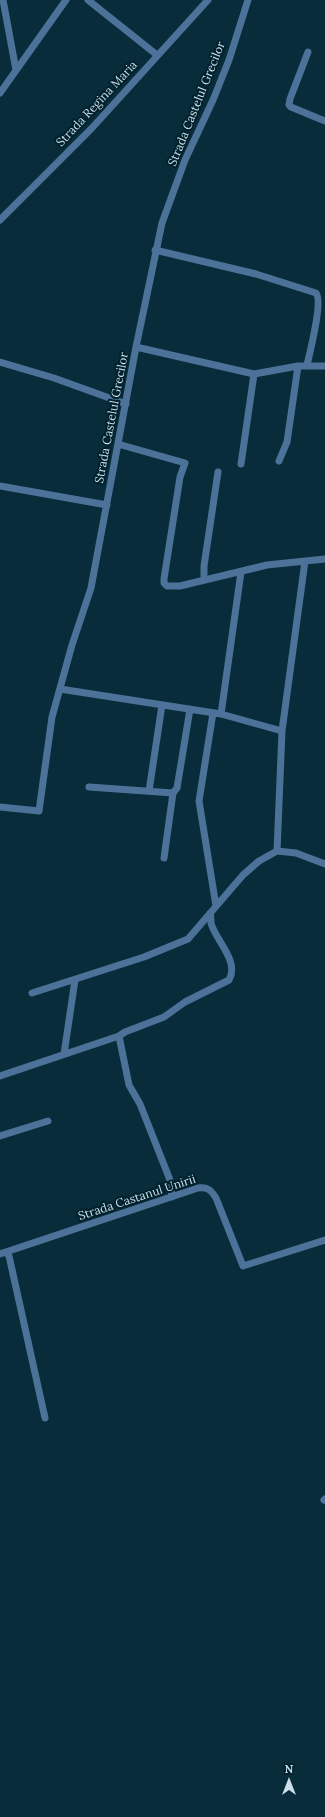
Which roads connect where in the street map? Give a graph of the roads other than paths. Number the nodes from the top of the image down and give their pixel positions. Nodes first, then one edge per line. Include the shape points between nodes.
1 (3, 0) edge
2 (66, 0) edge
3 (88, 0) edge
4 (208, 0) edge
5 (248, 0) edge
6 (308, 52) dead end
7 (157, 55) junction
8 (16, 70) junction
9 (0, 93) edge
10 (325, 121) edge
11 (0, 220) edge
12 (156, 250) junction
13 (136, 348) junction
14 (0, 362) edge
15 (307, 365) junction
16 (298, 366) junction
17 (325, 366) edge
18 (254, 374) junction
19 (126, 404) junction
20 (118, 444) junction
21 (279, 461) dead end
22 (241, 464) dead end
23 (218, 472) dead end
24 (0, 486) edge
25 (107, 505) junction
26 (325, 559) edge
27 (305, 561) junction
28 (241, 572) junction
29 (204, 580) junction
30 (60, 689) junction
31 (162, 705) junction
32 (190, 709) junction
33 (213, 713) junction
34 (221, 714) junction
35 (282, 731) junction
36 (88, 787) dead end
37 (149, 792) junction
38 (173, 793) junction
39 (0, 807) edge
40 (277, 851) junction
41 (164, 858) dead end
42 (325, 864) edge
43 (216, 906) junction
44 (210, 913) junction
45 (75, 980) junction
46 (32, 994) dead end
47 (119, 1036) junction
48 (64, 1054) junction
49 (0, 1076) edge
50 (48, 1121) dead end
51 (0, 1136) edge
52 (172, 1197) junction
53 (325, 1240) edge
54 (3, 1253) edge
55 (45, 1418) dead end

1 - 8 street
2 - 8 street
3 - 7 street
4 - 7 street, Strada Regina Maria
5 - 12 street, Strada Castelul Grecilor via 226,67 185,160 162,223
6 - 10 street via 289,102 292,107
7 - 11 street, Strada Regina Maria via 92,128
8 - 9 street
12 - 13 street, Strada Castelul Grecilor
12 - 15 street via 256,274 316,292 317,307
13 - 18 street
13 - 19 street, Strada Castelul Grecilor
14 - 19 street
15 - 16 street
15 - 17 street
16 - 18 street
16 - 21 street via 287,442
18 - 22 street
19 - 20 street, Strada Castelul Grecilor
20 - 25 street, Strada Castelul Grecilor
20 - 29 street via 185,463 180,477 164,583 173,587
23 - 29 street
24 - 25 street
25 - 30 street, Strada Castelul Grecilor via 92,588
26 - 27 street
27 - 28 street via 267,565
27 - 35 street
28 - 29 street
28 - 34 street
30 - 31 street
30 - 39 street, Strada Castelul Grecilor via 52,717 39,811
31 - 32 street
31 - 37 street
32 - 33 street
32 - 38 street
33 - 34 street
33 - 43 street via 199,800
34 - 35 street
35 - 40 street
36 - 37 street
37 - 38 street
38 - 41 street
40 - 42 street via 296,854
40 - 43 street via 259,860
43 - 44 street
44 - 45 street via 188,939
44 - 47 street via 212,924 230,961 229,980 185,1002 164,1017
45 - 46 street
45 - 48 street
47 - 48 street
47 - 52 street via 129,1085 140,1104 170,1180
48 - 49 street
50 - 51 street
52 - 53 street, Strada Castanul Unirii via 198,1188 210,1189 244,1267
52 - 54 street, Strada Castanul Unirii
54 - 55 street via 9,1256

